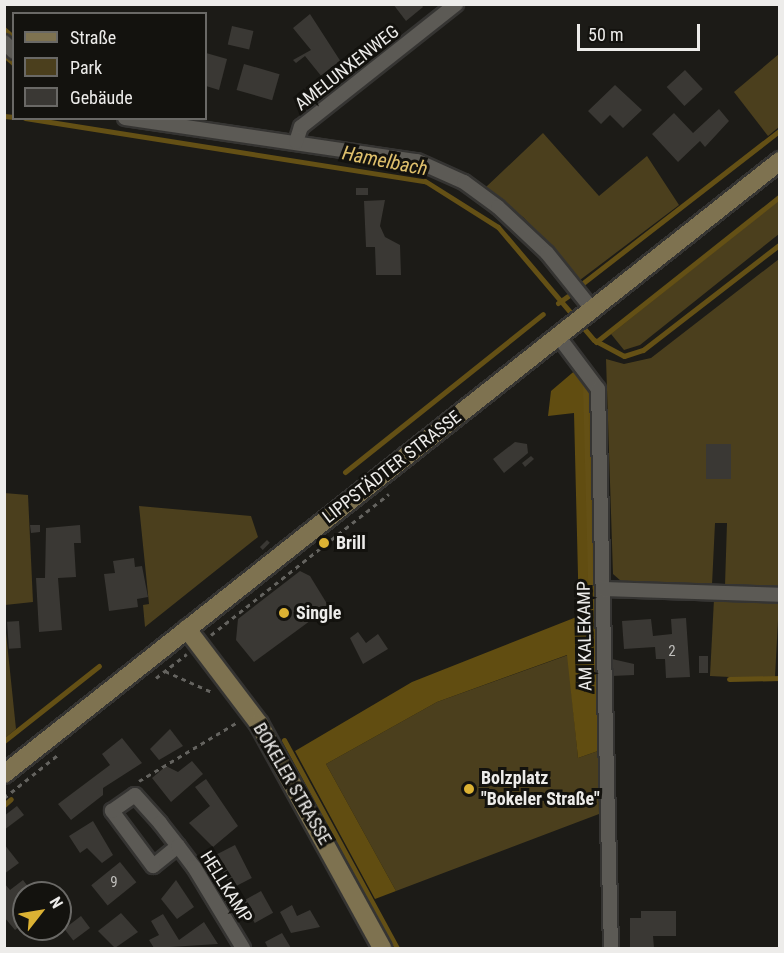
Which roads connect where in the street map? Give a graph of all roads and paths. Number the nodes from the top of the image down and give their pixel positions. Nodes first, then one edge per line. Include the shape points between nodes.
1 (456, 4) edge
2 (139, 120) edge
3 (296, 142) junction
4 (780, 161) edge
5 (591, 310) junction
6 (563, 332) junction
7 (603, 589) junction
8 (780, 595) edge
9 (187, 629) junction
10 (240, 720) dead end
11 (4, 774) edge
12 (135, 795) junction
13 (178, 846) junction
14 (243, 948) edge
15 (382, 948) edge
16 (611, 948) edge

1 - 3 street, AMELUNXENWEG via 301,128
2 - 3 street
3 - 5 street via 417,161 464,182 518,224
4 - 5 street, LIPPSTÄDTER STRASSE
5 - 6 street, LIPPSTÄDTER STRASSE
6 - 7 street, AM KALEKAMP via 598,389
6 - 9 street, LIPPSTÄDTER STRASSE
7 - 8 street
7 - 16 street, AM KALEKAMP
9 - 11 street, LIPPSTÄDTER STRASSE
9 - 15 street, BOKELER STRASSE via 259,724
10 - 12 path via 148,771
12 - 13 street, HELLKAMP
12 - 13 street, HELLKAMP via 112,811 153,866
13 - 14 street, HELLKAMP

